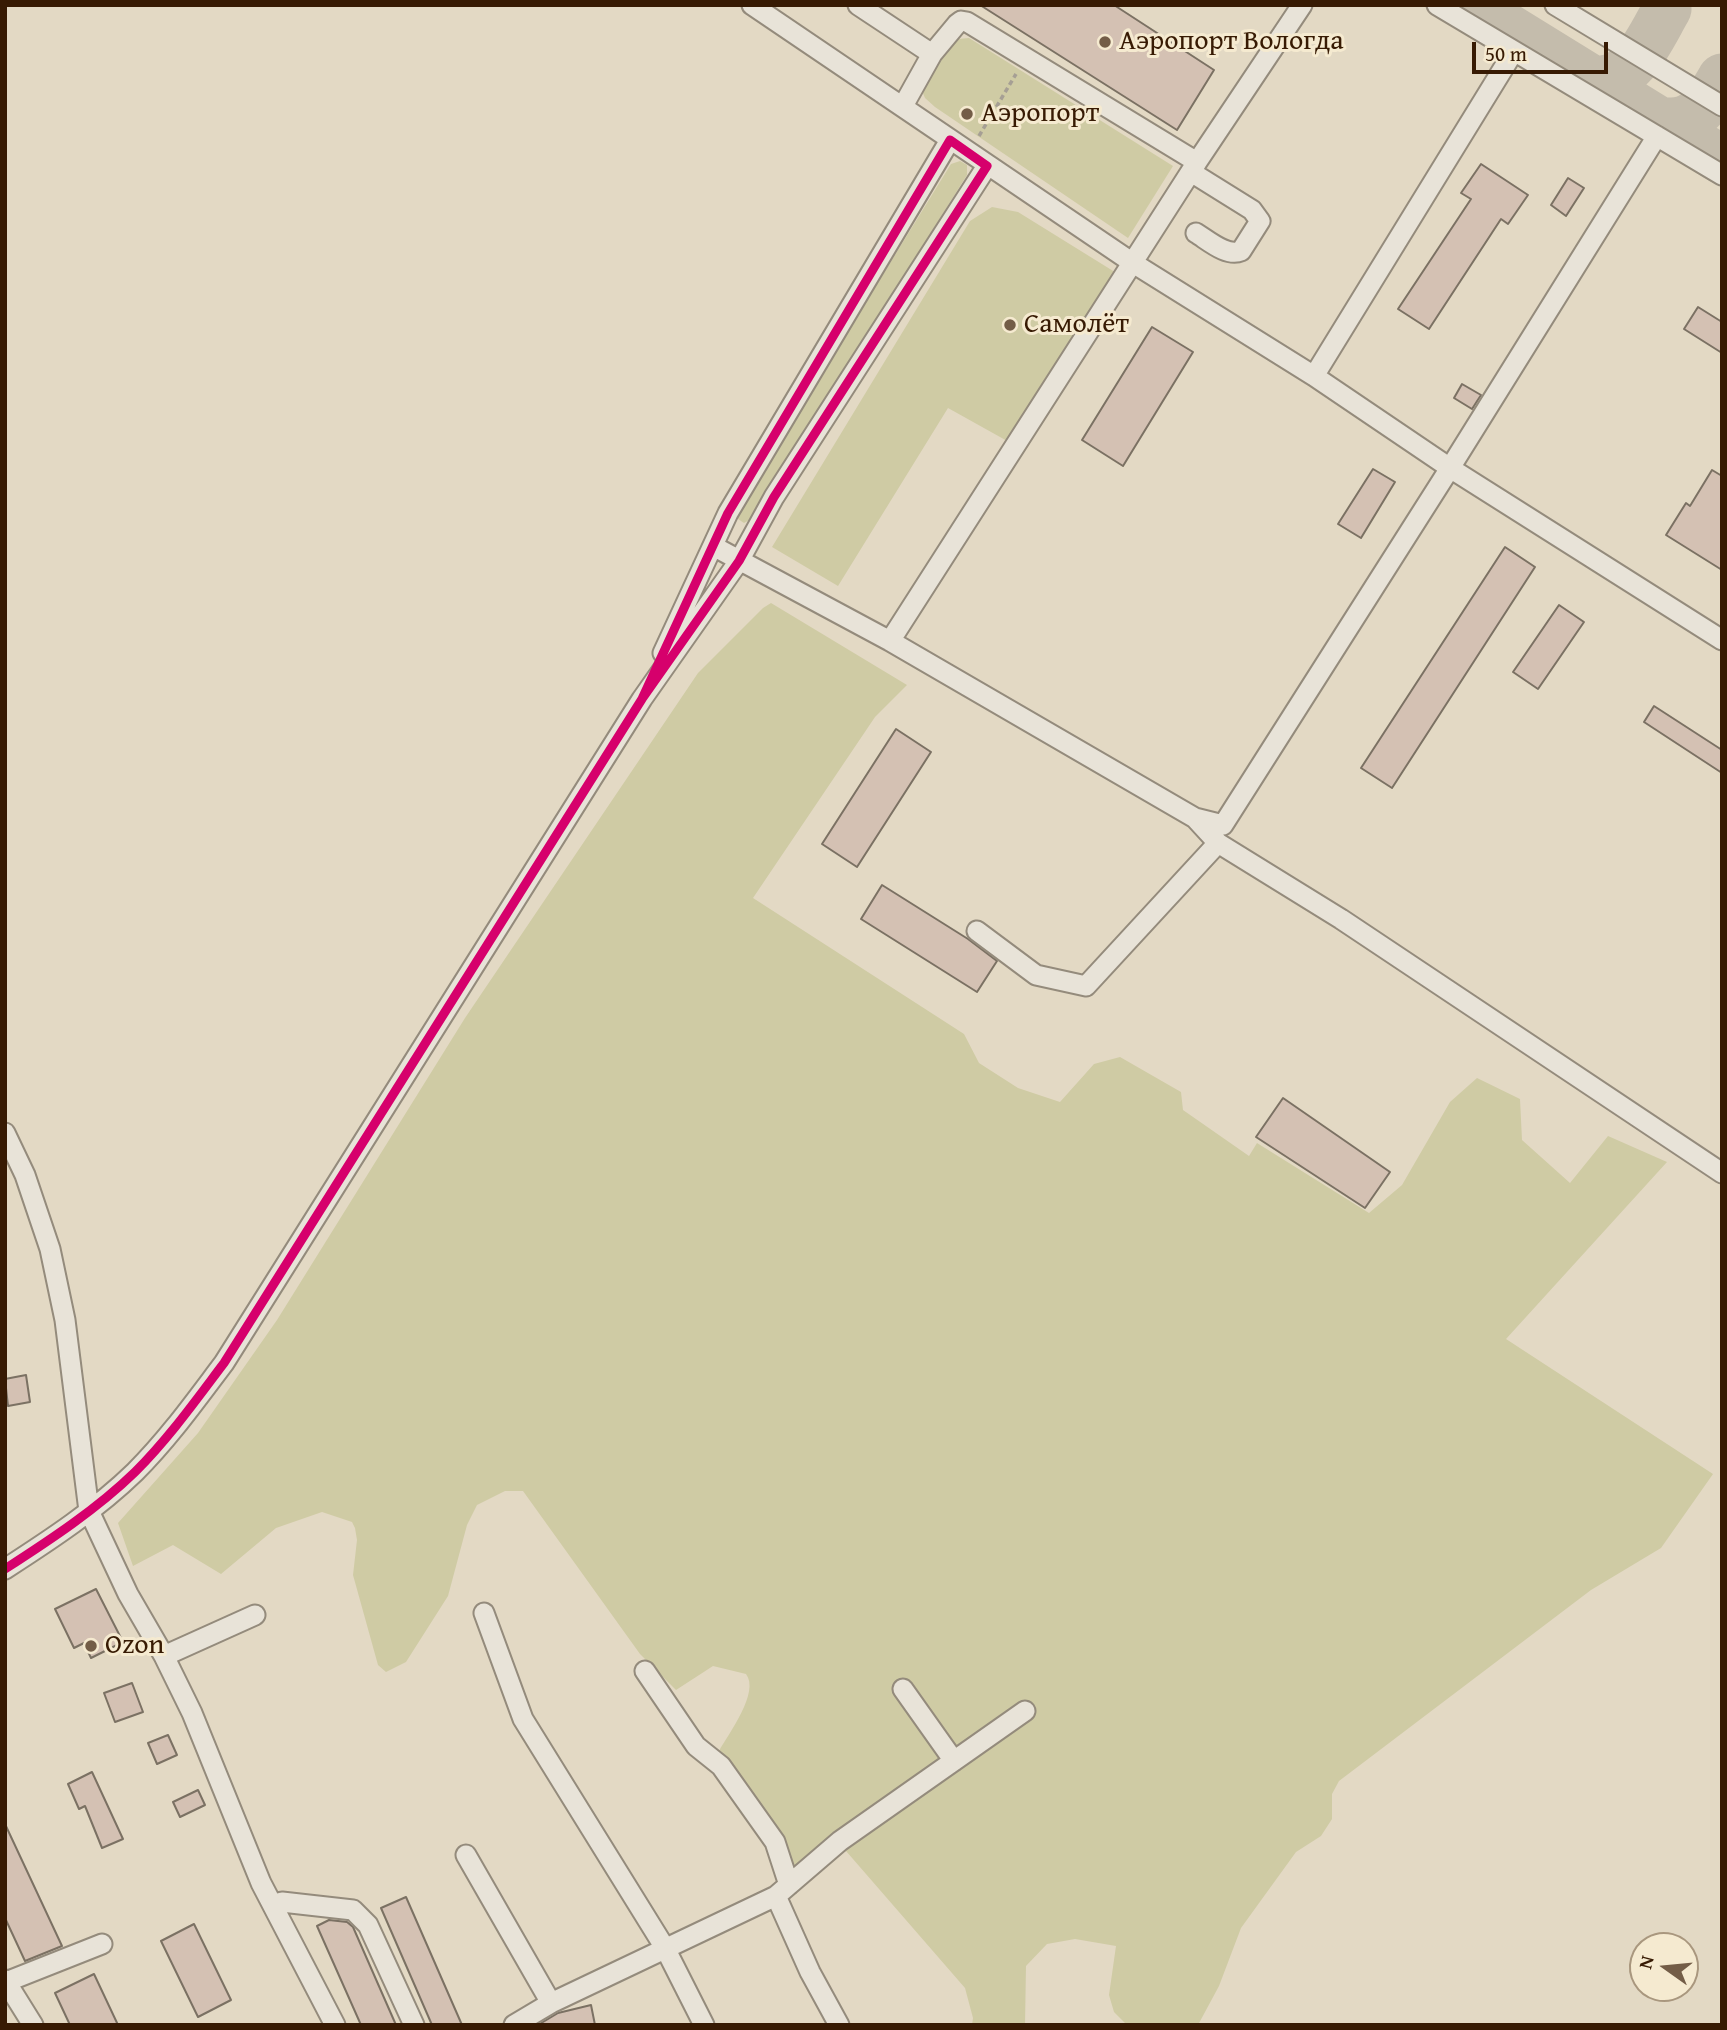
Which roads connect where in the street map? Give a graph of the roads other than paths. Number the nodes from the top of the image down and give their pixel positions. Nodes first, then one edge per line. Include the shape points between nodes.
1 (858, 5) edge
2 (1437, 5) edge
3 (1555, 5) edge
4 (753, 6) edge
5 (1299, 6) edge
6 (1514, 51) junction
7 (932, 54) junction
8 (903, 106) junction
9 (1722, 106) edge
10 (1657, 136) junction
11 (950, 141) junction
12 (987, 166) junction
13 (1194, 167) junction
14 (1722, 175) edge
15 (1196, 233) dead end
16 (1133, 263) junction
17 (1314, 376) junction
18 (1450, 468) junction
19 (713, 546) junction
20 (739, 561) junction
21 (1722, 640) edge
22 (890, 641) junction
23 (642, 699) junction
24 (1195, 818) junction
25 (1218, 843) junction
26 (977, 931) dead end
27 (5, 1133) edge
28 (1722, 1173) edge
29 (89, 1511) junction
30 (5, 1569) edge
31 (484, 1613) dead end
32 (256, 1615) dead end
33 (164, 1656) junction
34 (645, 1671) dead end
35 (903, 1689) dead end
36 (1025, 1711) dead end
37 (954, 1761) junction
38 (466, 1855) dead end
39 (783, 1891) junction
40 (273, 1905) junction
41 (102, 1944) dead end
42 (666, 1948) junction
43 (6, 1981) edge
44 (551, 2003) junction
45 (33, 2025) edge
46 (335, 2025) edge
47 (414, 2025) edge
48 (514, 2025) edge
49 (704, 2025) edge
50 (839, 2025) edge

1 - 7 street
2 - 6 street
3 - 9 street
4 - 8 street
5 - 13 street
6 - 10 street
6 - 17 street
7 - 8 street
7 - 13 street via 961,21
8 - 11 street
10 - 14 street
10 - 18 street
11 - 12 street
11 - 19 street via 728,513
12 - 16 street
12 - 20 street via 774,497
13 - 15 street via 1259,220 1237,253
13 - 16 street
16 - 17 street
16 - 22 street
17 - 18 street
18 - 21 street
18 - 24 street via 1223,825
19 - 20 street
19 - 23 street
20 - 22 street
20 - 23 street
22 - 24 street
23 - 29 street via 224,1363 173,1431 134,1473
24 - 25 street
25 - 26 street via 1086,986 1036,975
25 - 28 street via 1341,919
27 - 29 street via 50,1249 65,1320
29 - 30 street
29 - 33 street
31 - 42 street via 523,1719
32 - 33 street
33 - 40 street
34 - 39 street via 696,1746 721,1766 775,1842
35 - 37 street
36 - 37 street
37 - 39 street via 840,1841
38 - 44 street
39 - 42 street
39 - 50 street via 810,1972
40 - 46 street
40 - 47 street via 282,1902 353,1910 368,1925
41 - 43 street
42 - 44 street
42 - 49 street
43 - 45 street
44 - 48 street

